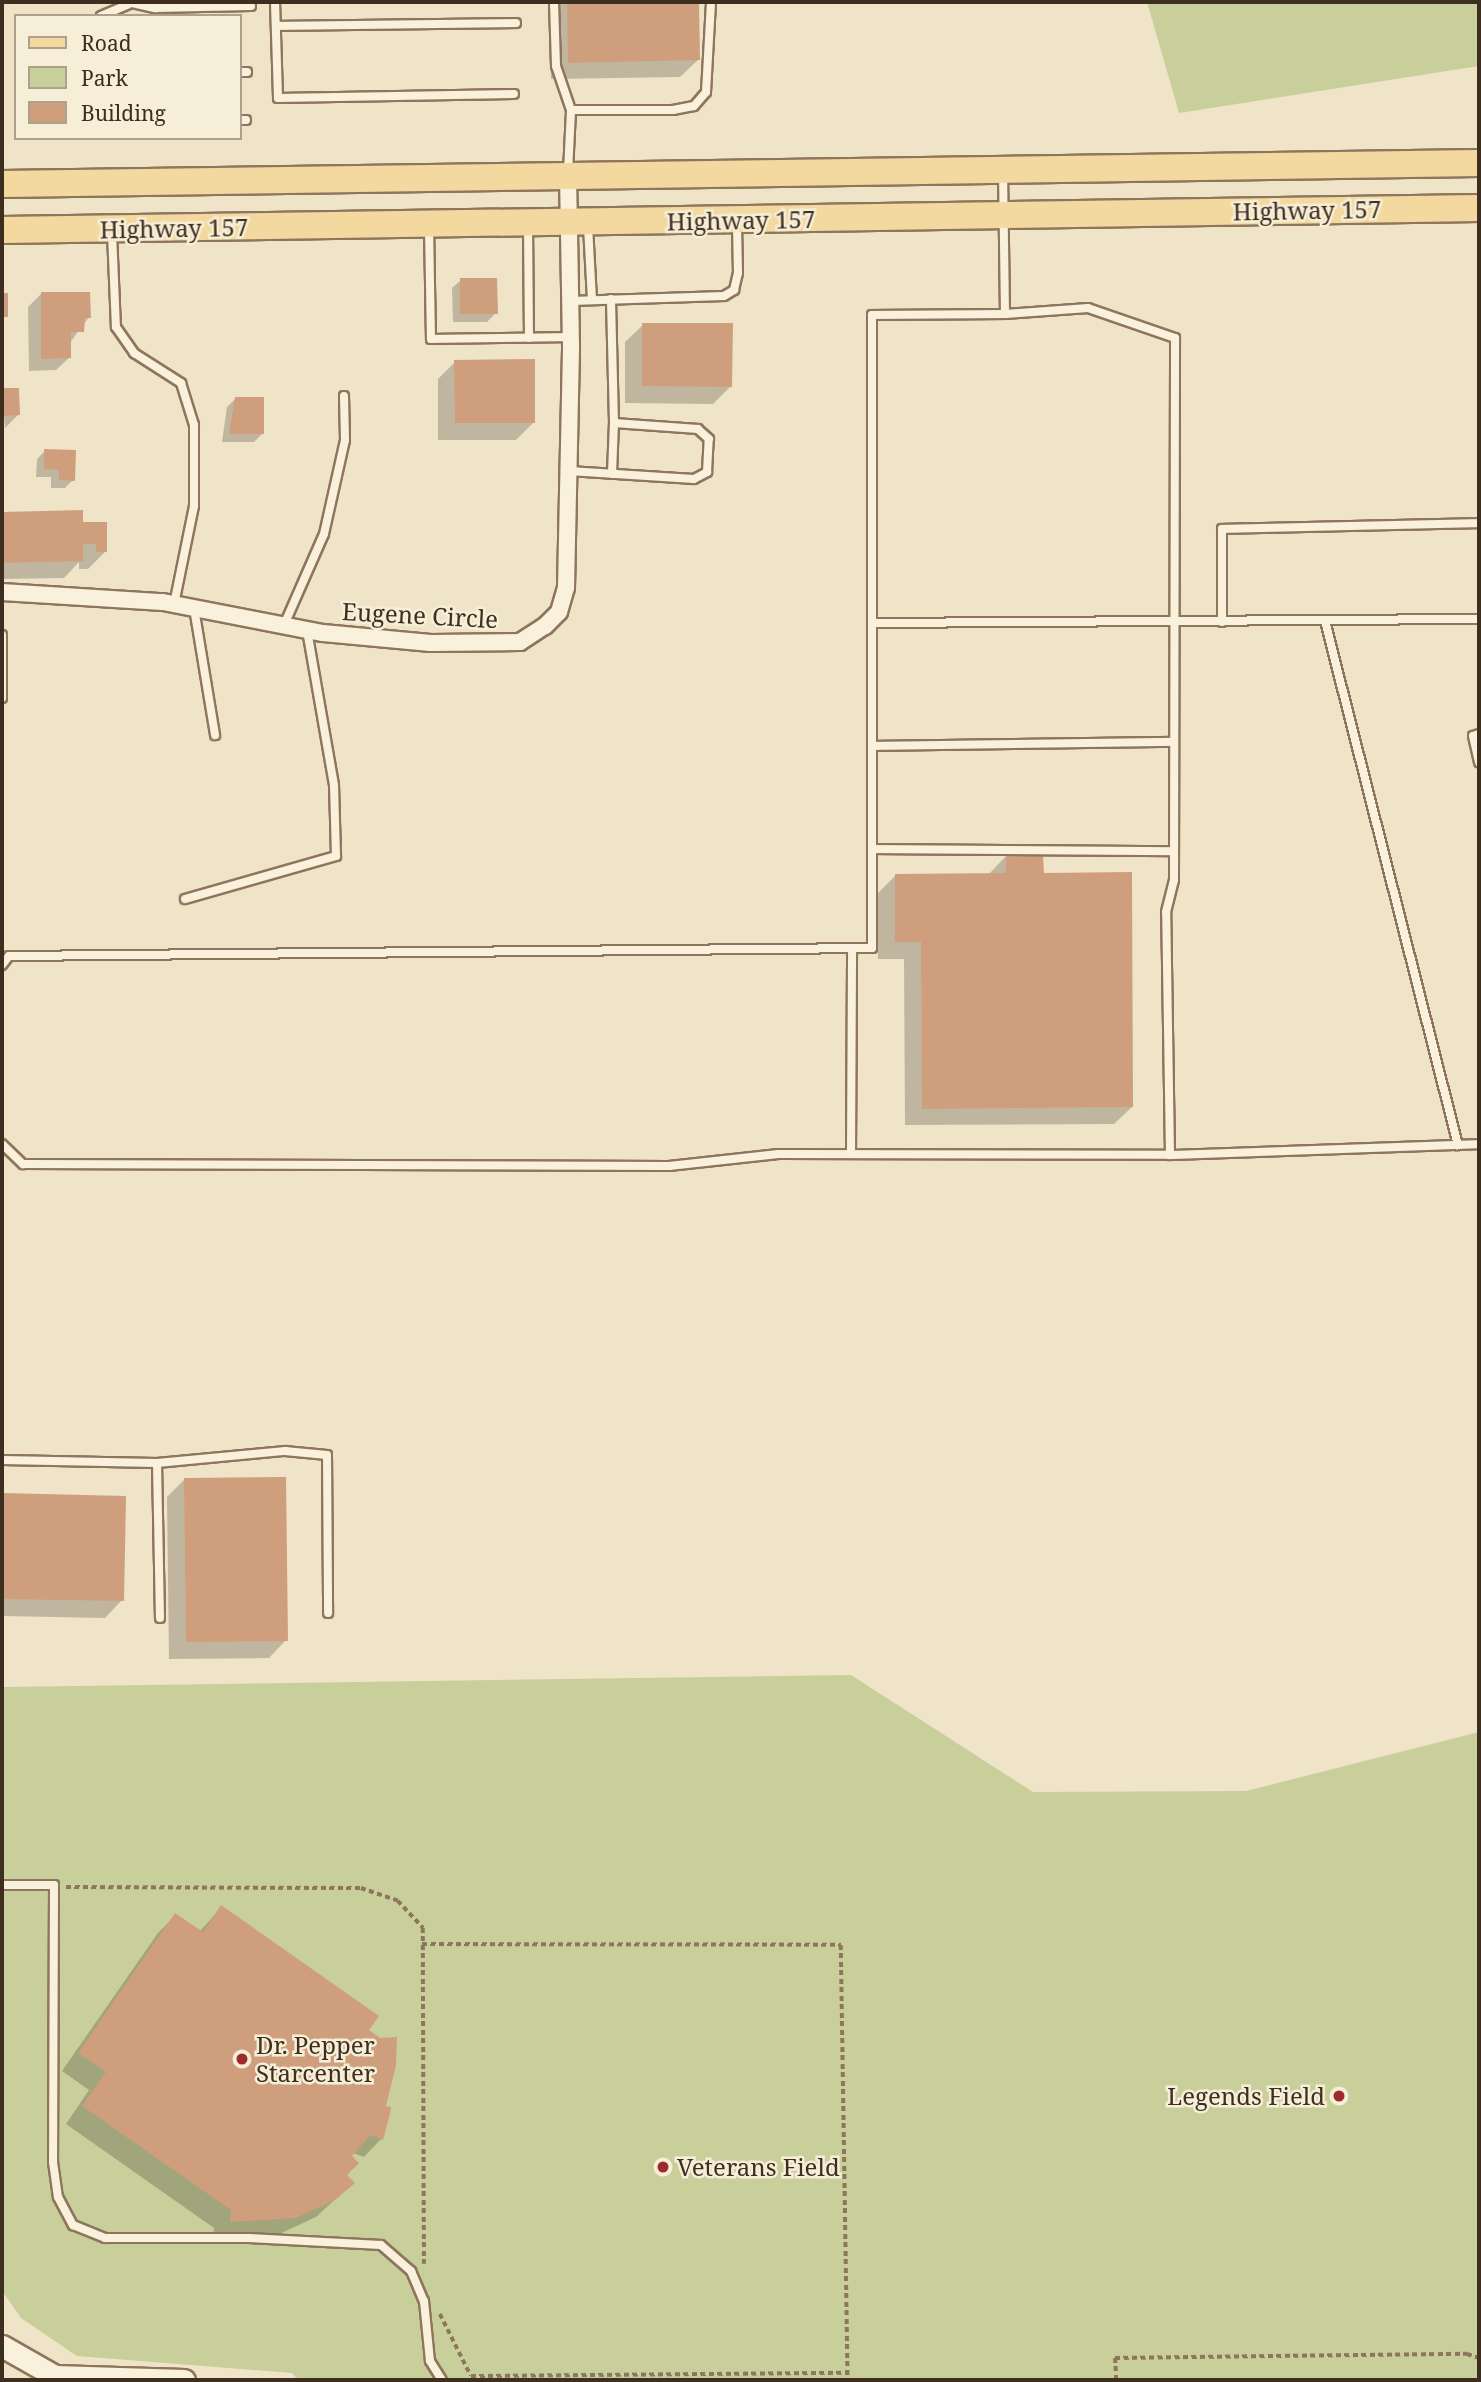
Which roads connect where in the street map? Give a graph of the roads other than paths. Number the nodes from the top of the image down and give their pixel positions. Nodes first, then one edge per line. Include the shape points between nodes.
1 (275, 2) edge
2 (554, 2) edge
3 (711, 2) edge
4 (128, 3) edge
5 (251, 6) dead end
6 (105, 14) edge
7 (516, 23) dead end
8 (276, 26) junction
9 (514, 94) dead end
10 (571, 110) junction
11 (1479, 163) edge
12 (1003, 170) junction
13 (568, 175) junction
14 (2, 184) edge
15 (1479, 208) edge
16 (1002, 214) junction
17 (737, 220) junction
18 (578, 223) junction
19 (528, 224) junction
20 (429, 225) junction
21 (112, 228) junction
22 (2, 230) edge
23 (611, 299) junction
24 (592, 300) junction
25 (571, 301) junction
26 (1005, 314) junction
27 (571, 337) junction
28 (529, 338) junction
29 (344, 396) dead end
30 (614, 423) junction
31 (569, 471) junction
32 (612, 474) junction
33 (1479, 523) edge
34 (2, 593) edge
35 (174, 604) junction
36 (194, 608) junction
37 (1479, 619) edge
38 (1325, 621) junction
39 (1222, 622) junction
40 (872, 623) junction
41 (1175, 623) junction
42 (284, 625) junction
43 (307, 630) junction
44 (2, 635) edge
45 (2, 698) edge
46 (1479, 734) edge
47 (215, 735) dead end
48 (1174, 742) junction
49 (872, 746) junction
50 (1479, 762) edge
51 (872, 849) junction
52 (1174, 850) junction
53 (185, 899) dead end
54 (852, 948) junction
55 (2, 965) edge
56 (2, 1144) edge
57 (1479, 1144) edge
58 (1458, 1145) junction
59 (850, 1154) junction
60 (1170, 1155) junction
61 (2, 1460) edge
62 (157, 1463) junction
63 (328, 1613) dead end
64 (160, 1618) dead end
65 (2, 1885) edge
66 (2, 2346) edge
67 (172, 2380) edge
68 (442, 2380) edge

1 - 8 lane
2 - 10 lane via 556,66
3 - 10 lane via 711,68 706,92 694,107
4 - 5 lane via 155,8
4 - 6 lane
7 - 8 lane
8 - 9 lane via 278,98
10 - 13 lane
11 - 12 main road, Highway 157
12 - 13 main road, Highway 157
12 - 16 lane
13 - 14 main road, Highway 157
13 - 18 street, Eugene Circle
15 - 16 main road, Highway 157
16 - 17 main road, Highway 157
16 - 26 lane
17 - 18 main road, Highway 157
17 - 23 lane via 734,290 724,296
18 - 19 main road, Highway 157
18 - 24 lane
18 - 25 street, Eugene Circle
19 - 20 main road, Highway 157
19 - 28 lane
20 - 21 main road, Highway 157
20 - 28 lane via 431,339
21 - 22 main road, Highway 157
21 - 35 lane via 116,327 134,353 181,383 194,425 194,506
23 - 24 lane
23 - 30 lane
24 - 25 lane
25 - 27 street, Eugene Circle
26 - 40 lane via 872,315
26 - 41 lane via 1088,308 1175,338
27 - 28 lane
27 - 31 street, Eugene Circle
29 - 42 lane via 345,440 324,534
30 - 32 lane
30 - 32 lane via 698,429 709,439 707,472 694,479
31 - 32 lane
31 - 43 street, Eugene Circle via 566,588 559,612 520,642 430,643
33 - 39 lane via 1222,529
34 - 35 street, Eugene Circle via 77,593
35 - 36 street, Eugene Circle
36 - 42 street, Eugene Circle
36 - 47 lane
37 - 38 lane
38 - 39 lane
38 - 58 lane
39 - 41 lane
40 - 41 lane
40 - 49 lane
41 - 48 lane
42 - 43 street, Eugene Circle
43 - 53 lane via 334,785 335,856
44 - 45 lane
46 - 50 lane via 1473,736
48 - 49 lane
48 - 52 lane
49 - 51 lane
51 - 52 lane
51 - 54 lane via 872,948
52 - 60 lane via 1174,880 1166,912
54 - 55 lane via 9,956
54 - 59 lane
56 - 59 lane via 23,1164 669,1166 778,1154
57 - 58 lane
58 - 60 lane
59 - 60 lane
61 - 62 lane
62 - 63 lane via 285,1451 327,1455
62 - 64 lane
65 - 68 lane via 54,1885 53,2162 58,2197 73,2225 105,2238 249,2238 381,2245 411,2271 424,2301 430,2361
66 - 67 street via 55,2376

